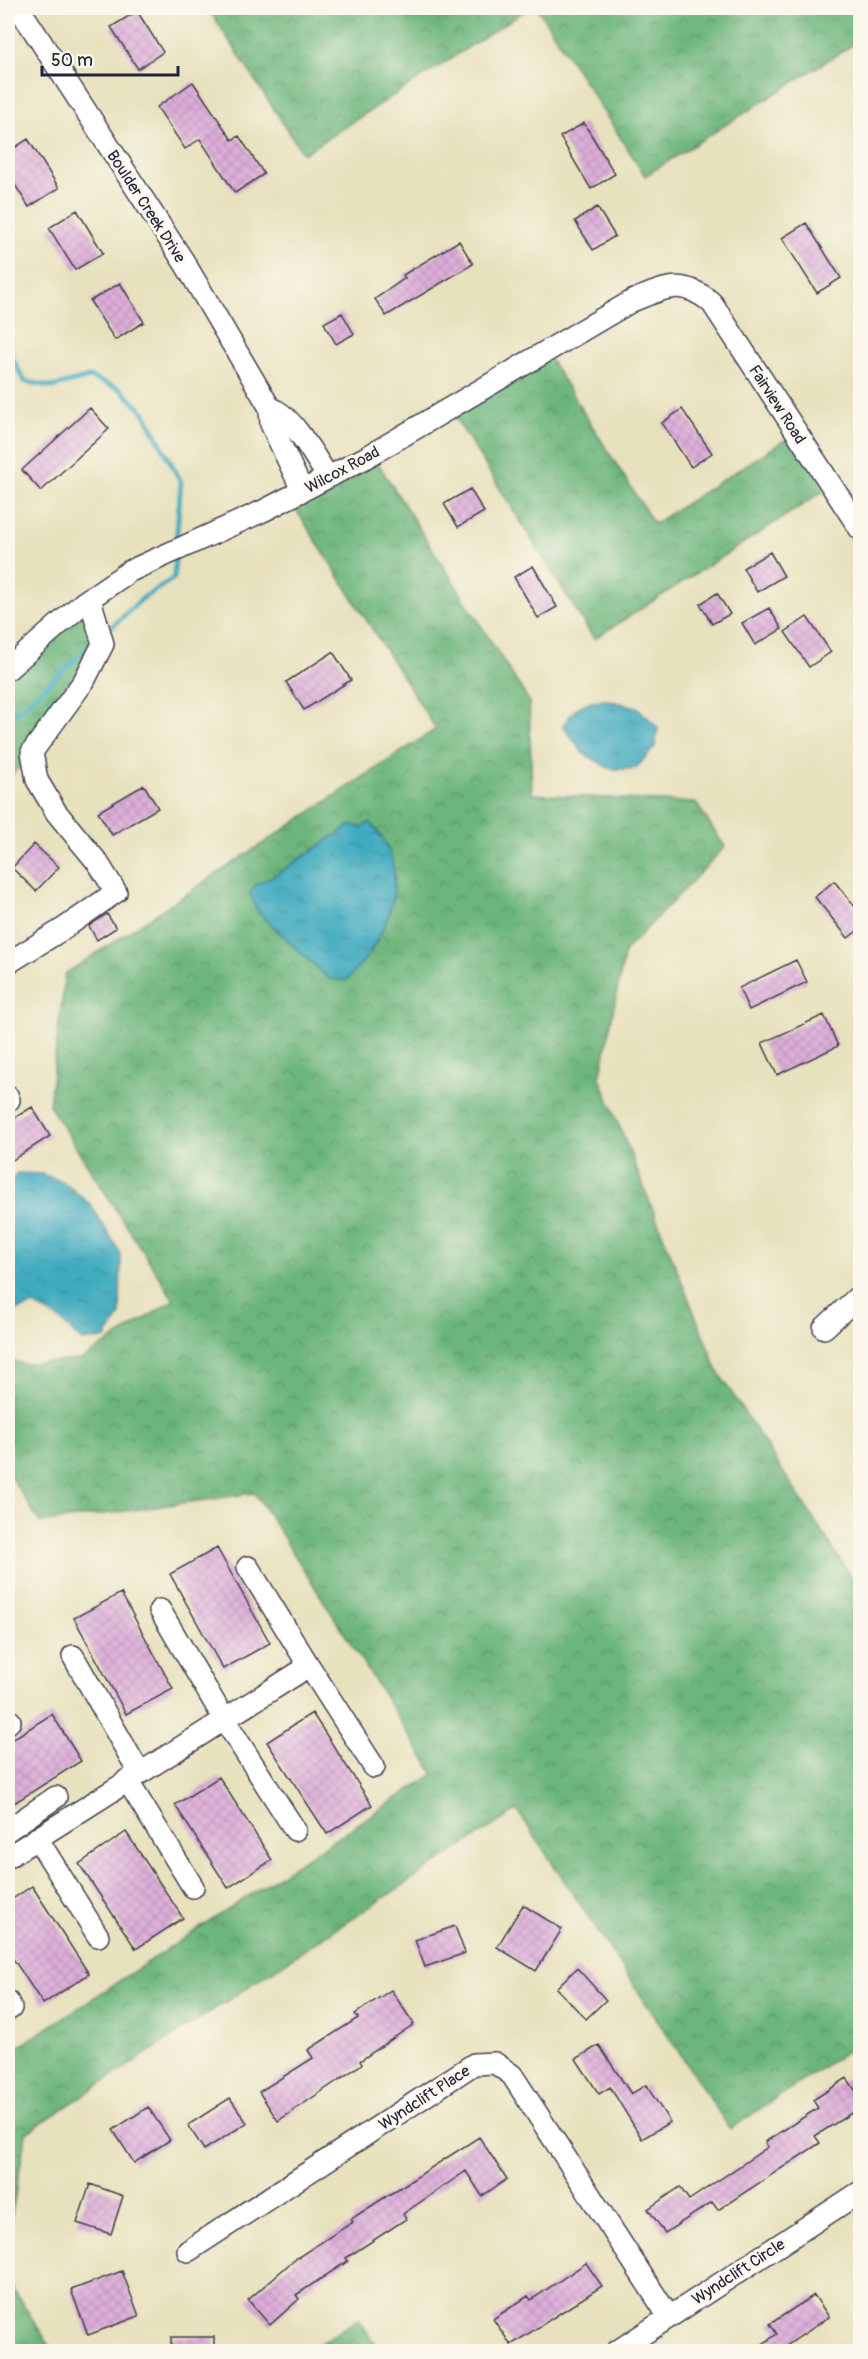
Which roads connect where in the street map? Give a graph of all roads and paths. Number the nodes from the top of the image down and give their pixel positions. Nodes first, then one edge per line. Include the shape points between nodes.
1 (19, 8) edge
2 (687, 287) joint
3 (270, 408) junction
4 (328, 477) junction
5 (302, 490) junction
6 (861, 530) edge
7 (90, 599) junction
8 (8, 669) edge
9 (8, 963) edge
10 (861, 1295) edge
11 (824, 1328) dead end
12 (248, 1567) dead end
13 (160, 1610) dead end
14 (73, 1656) dead end
15 (309, 1666) junction
16 (224, 1719) junction
17 (374, 1767) dead end
18 (133, 1776) junction
19 (56, 1797) dead end
20 (8, 1830) edge
21 (295, 1830) dead end
22 (37, 1838) junction
23 (8, 1857) edge
24 (193, 1887) dead end
25 (98, 1936) dead end
26 (861, 2192) edge
27 (188, 2251) dead end
28 (669, 2317) junction
29 (616, 2352) edge

1 - 3 street, Boulder Creek Drive via 184,262
2 - 4 street, Wilcox Road via 660,290 632,301 450,410
2 - 6 street, Fairview Road via 711,303
3 - 4 street, Boulder Creek Drive via 281,413
3 - 5 street, Boulder Creek Drive via 271,424
4 - 5 street, Wilcox Road
5 - 7 street, Wilcox Road via 130,571
7 - 8 street, Wilcox Road
7 - 9 street via 103,644 84,681 32,752 37,780 56,812 117,892
10 - 11 street
12 - 15 street
13 - 16 street
14 - 18 street
15 - 16 street
15 - 17 street
16 - 18 street
16 - 21 street
18 - 22 street
18 - 24 street
19 - 20 street
22 - 23 street
22 - 25 street
26 - 28 street, Wyndclift Circle
27 - 28 street, Wyndclift Place via 459,2073 474,2064 495,2063 512,2075
28 - 29 street, Wyndclift Circle

